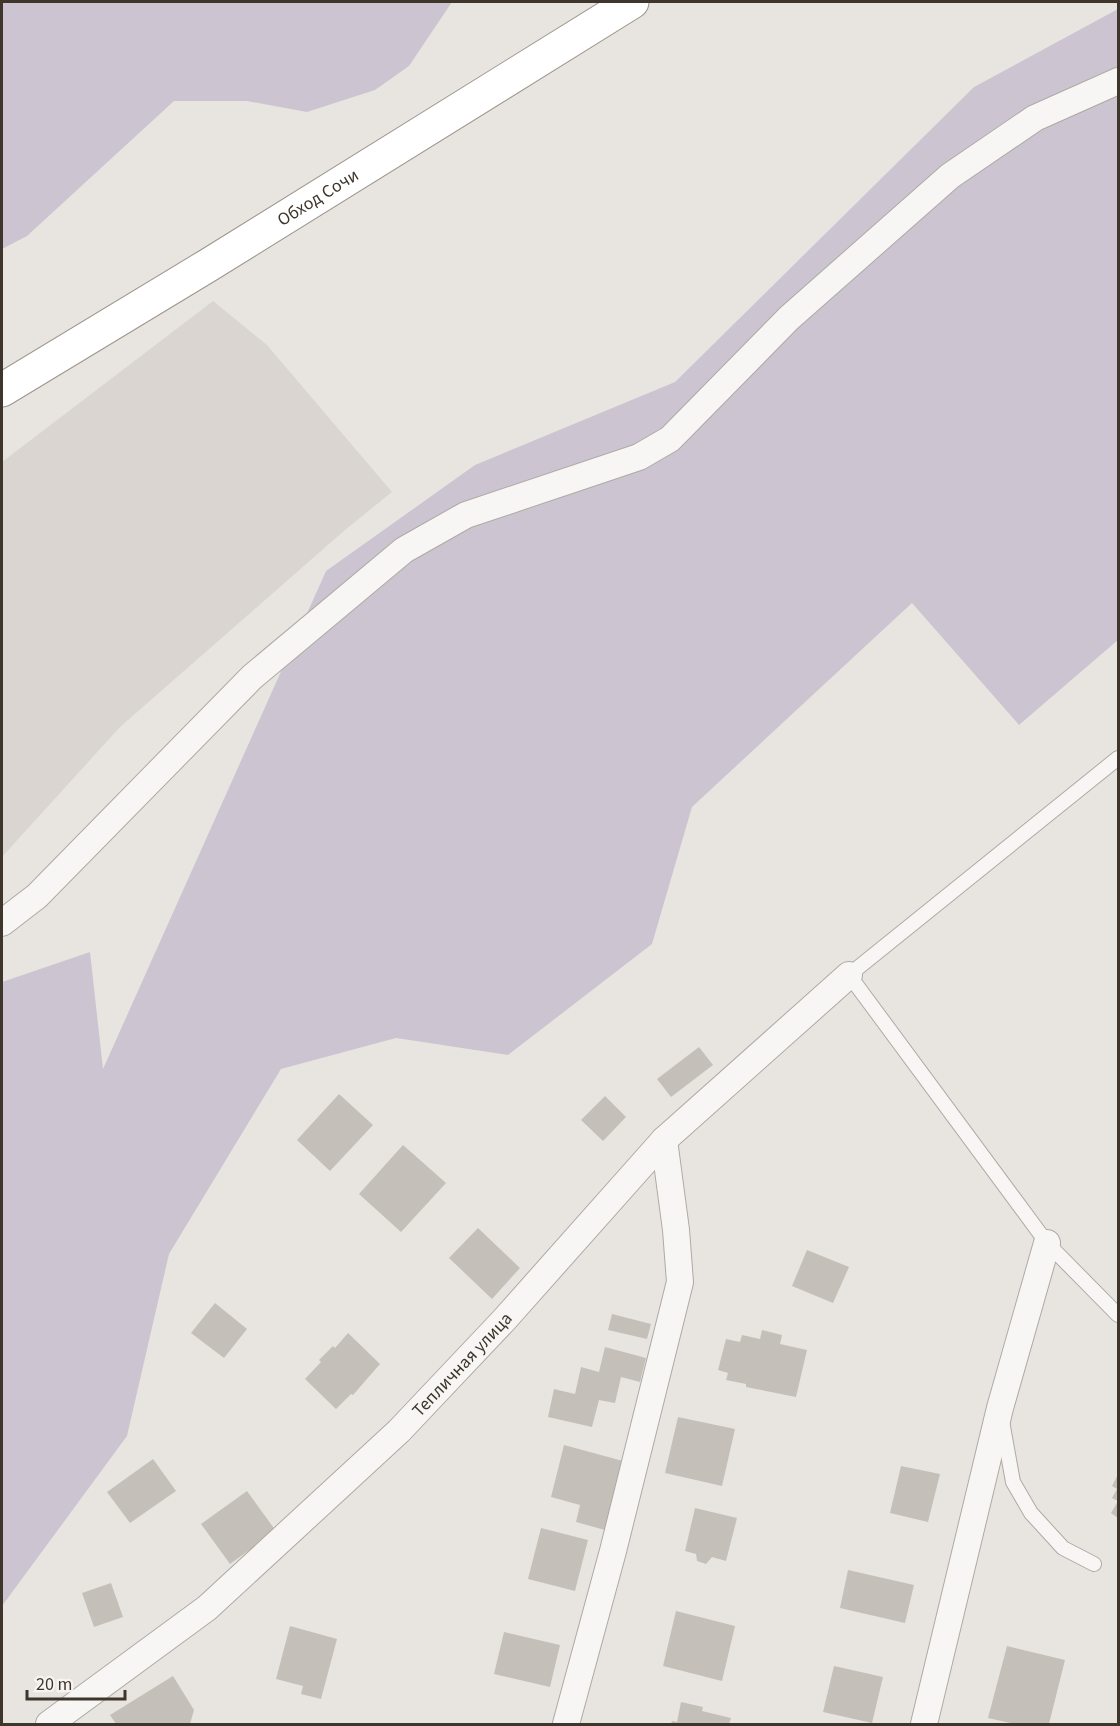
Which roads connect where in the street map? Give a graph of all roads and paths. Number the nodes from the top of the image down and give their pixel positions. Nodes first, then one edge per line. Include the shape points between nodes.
1 (632, 2) edge
2 (1119, 81) edge
3 (2, 390) edge
4 (1119, 758) edge
5 (2, 923) edge
6 (849, 975) junction
7 (664, 1140) junction
8 (1047, 1243) junction
9 (1119, 1315) edge
10 (1000, 1408) junction
11 (1094, 1564) dead end
12 (61, 1721) edge
13 (566, 1725) edge
14 (924, 1725) edge

1 - 3 highway, Обход Сочи
2 - 5 street via 1035,118 950,176 789,318 670,439 639,457 466,515 404,550 252,678 37,896
4 - 6 lane
6 - 7 street, Тепличная улица
6 - 8 lane
7 - 12 street, Тепличная улица via 399,1431 207,1608
7 - 13 street via 680,1282
8 - 9 lane
8 - 10 street
10 - 11 lane via 1013,1482 1031,1513 1063,1548
10 - 14 street

